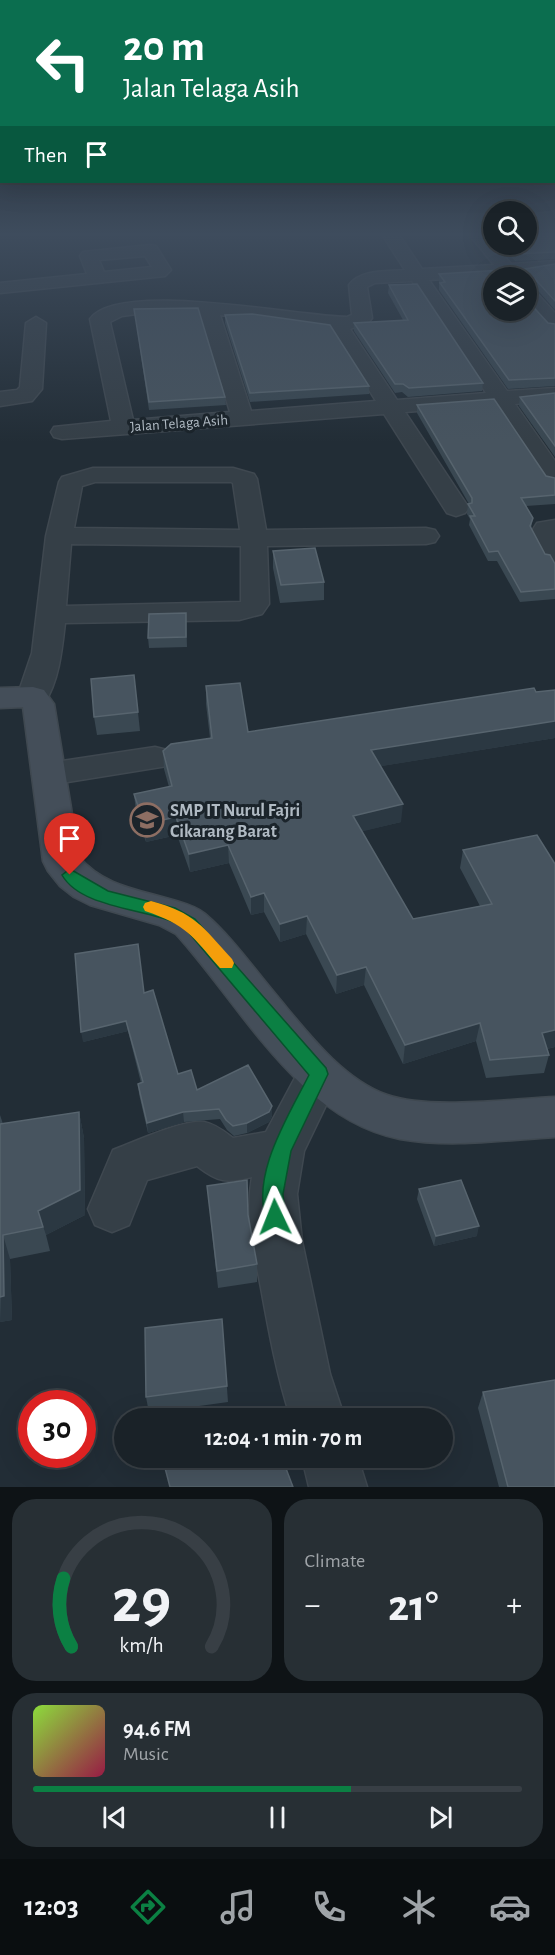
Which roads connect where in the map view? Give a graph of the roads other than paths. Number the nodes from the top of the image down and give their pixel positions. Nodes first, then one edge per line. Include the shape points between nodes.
1 (360, 302) edge
2 (436, 302) edge
3 (537, 305) edge
4 (208, 309) junction
5 (36, 323) dead end
6 (337, 324) junction
7 (555, 325) edge
8 (555, 394) edge
9 (500, 398) junction
10 (0, 399) edge
11 (389, 406) junction
12 (243, 419) junction
13 (123, 428) junction
14 (62, 432) dead end
15 (555, 479) edge
16 (456, 508) dead end
17 (555, 528) edge
18 (59, 536) junction
19 (426, 536) dead end
20 (254, 538) junction
21 (555, 556) edge
22 (49, 615) junction
23 (16, 698) edge
24 (155, 758) dead end
25 (49, 774) junction
26 (319, 1074) junction
27 (555, 1117) edge
28 (281, 1150) junction
29 (112, 1209) dead end
30 (314, 1408) edge
31 (333, 1468) edge
32 (339, 1487) edge

1 - 6 street, Jalan Telaga Asih via 362,318
2 - 9 street
3 - 7 street
4 - 6 street, Jalan Telaga Asih
4 - 12 street
4 - 13 street, Jalan Telaga Asih via 134,308 111,312 100,319
5 - 10 street via 31,389 24,396
6 - 11 street
8 - 9 street, Jalan Telaga Asih
9 - 11 street, Jalan Telaga Asih
9 - 15 street
11 - 12 street, Jalan Telaga Asih
11 - 16 street
12 - 13 street, Jalan Telaga Asih
13 - 14 street
17 - 21 street via 546,529 543,534
18 - 20 street
18 - 20 street via 68,485 77,478 233,475 247,482
18 - 22 street
19 - 20 street
20 - 22 street via 255,604 247,610
22 - 23 street via 46,653
23 - 25 street via 40,714
24 - 25 street
25 - 26 street via 61,861 70,875 104,896 175,914 190,923
26 - 27 street via 351,1098 382,1114 472,1121
26 - 28 street
28 - 29 street via 227,1161 203,1143 163,1152 130,1165
28 - 30 street via 273,1194 277,1241 303,1374
31 - 32 street

